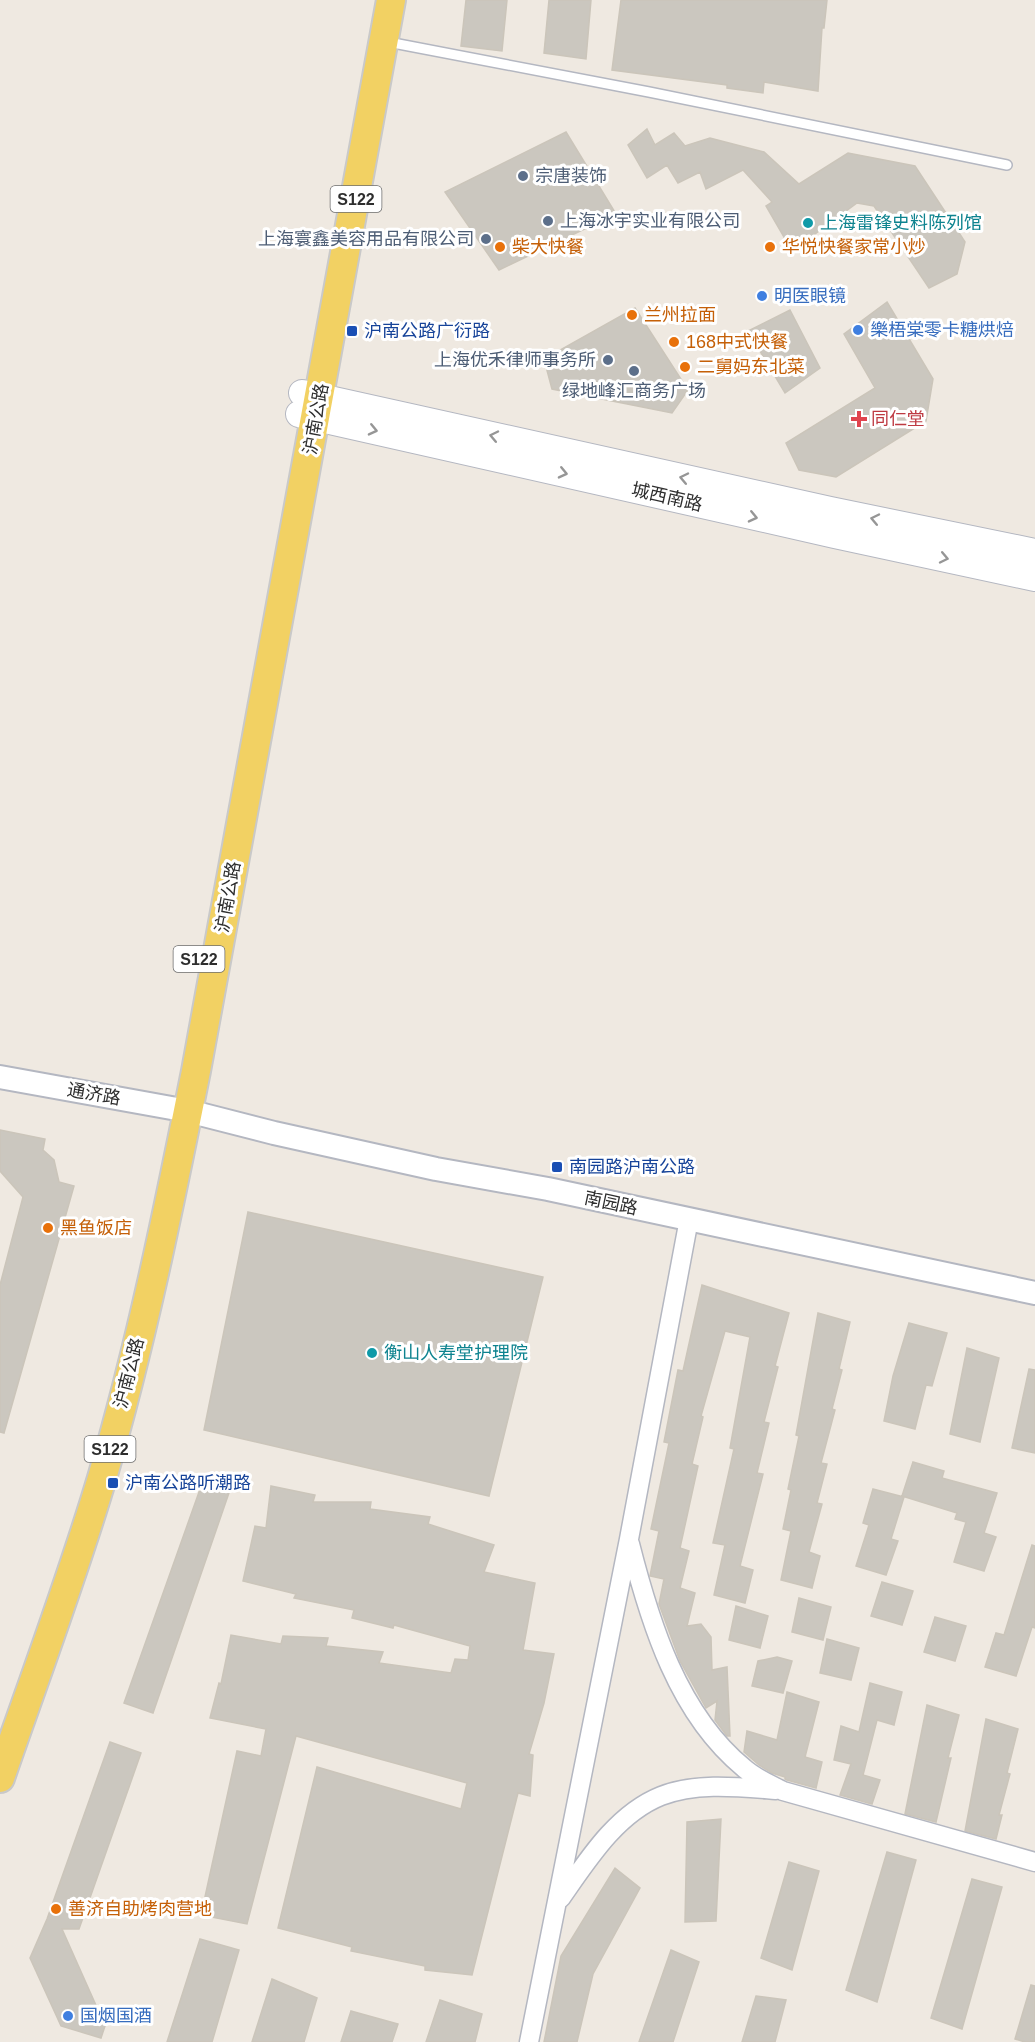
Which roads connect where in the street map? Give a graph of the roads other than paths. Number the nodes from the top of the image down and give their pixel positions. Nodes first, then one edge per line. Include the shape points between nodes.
1 (374, 0) edge
2 (392, 0) edge
3 (384, 42) junction
4 (1006, 165) dead end
5 (309, 405) junction
6 (1035, 552) edge
7 (1035, 578) edge
8 (0, 1077) edge
9 (180, 1109) junction
10 (689, 1219) junction
11 (1035, 1293) edge
12 (629, 1539) junction
13 (0, 1728) edge
14 (0, 1778) edge
15 (783, 1791) junction
16 (1035, 1862) edge
17 (556, 1904) junction
18 (529, 2042) edge

1 - 5 main road, 沪南公路 / S122
2 - 3 main road, 沪南公路 / S122
3 - 4 lane
3 - 5 main road, 沪南公路 / S122
6 -> 5 main road, 城西南路
5 -> 7 main road, 城西南路 via 824,532
5 - 9 main road, 沪南公路 / S122
8 - 9 street, 通济路
9 - 10 street, 南园路 via 425,1166
9 - 13 main road, 沪南公路 / S122 via 94,1438
9 - 14 main road, 沪南公路 / S122 via 159,1248 102,1478
10 - 11 street, 南园路
10 - 12 street
12 - 15 street via 657,1634 692,1706 728,1754 746,1770
12 - 17 street
15 - 16 street
15 - 17 street via 700,1788 670,1793 649,1802 603,1842
17 - 18 street

